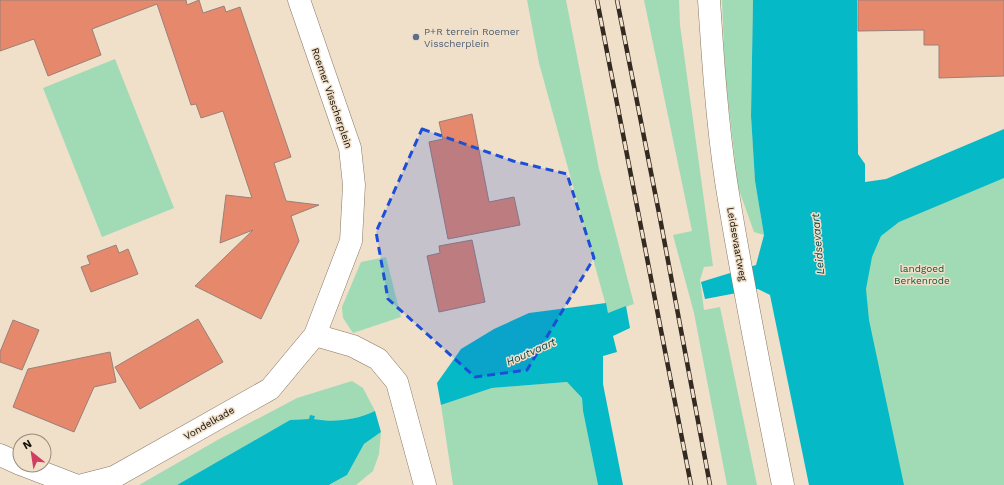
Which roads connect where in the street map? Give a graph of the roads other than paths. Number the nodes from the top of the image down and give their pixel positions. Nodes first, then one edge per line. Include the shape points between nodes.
1 (299, 0) edge
2 (710, 0) edge
3 (315, 335) junction
4 (0, 455) edge
5 (12, 460) edge
6 (44, 473) edge
7 (75, 485) edge
8 (83, 485) edge
9 (425, 485) edge
10 (783, 485) edge

1 - 3 street, Roemer Visscherplein via 350,148 354,185 351,241
2 - 10 street, Leidsevaartweg via 718,120 740,261
3 - 8 street, Vondelkade via 270,389 114,477
3 - 9 street via 353,346 378,359 397,382
4 - 5 street
6 - 7 street

